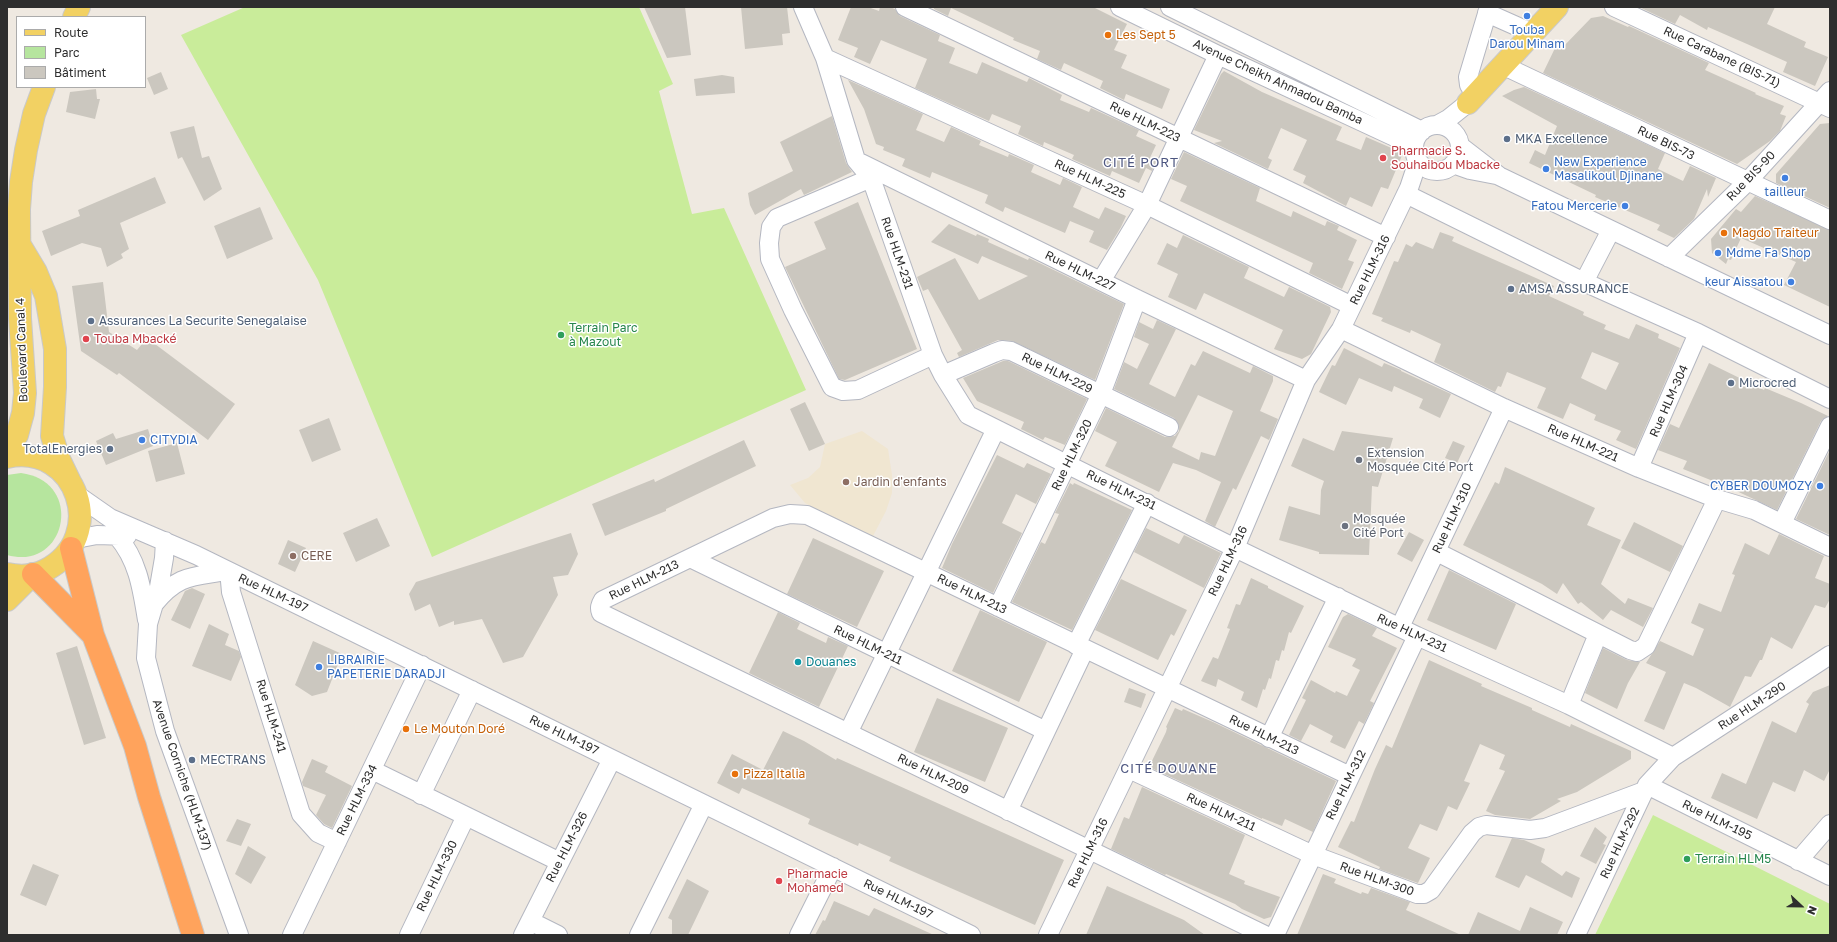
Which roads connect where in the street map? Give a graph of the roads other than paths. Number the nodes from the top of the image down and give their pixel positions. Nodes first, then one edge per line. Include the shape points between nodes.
1 (79, 7) edge
2 (803, 7) edge
3 (905, 7) edge
4 (1120, 7) edge
5 (1170, 7) edge
6 (1557, 7) edge
7 (1614, 7) edge
8 (1488, 10) edge
9 (74, 16) edge
10 (1532, 33) junction
11 (1218, 55) junction
12 (825, 58) junction
13 (1502, 64) junction
14 (44, 88) edge
15 (1471, 99) junction
16 (1827, 100) edge
17 (1179, 138) junction
18 (1459, 142) junction
19 (1424, 146) junction
20 (856, 160) junction
21 (1453, 164) junction
22 (1499, 176) junction
23 (871, 178) junction
24 (1747, 182) junction
25 (1408, 191) junction
26 (1147, 205) junction
27 (1830, 220) edge
28 (1611, 230) junction
29 (1386, 237) junction
30 (21, 246) junction
31 (1669, 258) junction
32 (1101, 281) junction
33 (1584, 282) junction
34 (1137, 299) junction
35 (1352, 306) junction
36 (14, 314) edge
37 (1341, 329) junction
38 (1698, 333) junction
39 (1830, 335) edge
40 (933, 355) junction
41 (942, 375) junction
42 (1306, 380) junction
43 (1101, 394) junction
44 (1830, 399) edge
45 (1504, 408) junction
46 (1830, 426) edge
47 (1169, 427) dead end
48 (996, 429) junction
49 (7, 450) edge
50 (7, 457) edge
51 (1067, 464) junction
52 (1639, 468) junction
53 (74, 489) junction
54 (1717, 500) junction
55 (1147, 503) junction
56 (1782, 523) junction
57 (116, 536) junction
58 (160, 539) junction
59 (73, 543) junction
60 (1830, 547) edge
61 (1235, 548) junction
62 (1437, 552) junction
63 (690, 558) junction
64 (230, 572) junction
65 (926, 572) junction
66 (7, 574) edge
67 (33, 574) junction
68 (1338, 597) junction
69 (7, 600) edge
70 (153, 605) junction
71 (998, 607) junction
72 (601, 613) joint
73 (148, 624) junction
74 (1400, 627) junction
75 (1598, 634) junction
76 (93, 635) junction
77 (1417, 636) junction
78 (1081, 647) junction
79 (886, 654) junction
80 (1830, 654) edge
81 (422, 666) junction
82 (1167, 688) junction
83 (472, 690) junction
84 (1569, 705) junction
85 (1046, 731) junction
86 (848, 733) junction
87 (1270, 738) junction
88 (1673, 757) junction
89 (612, 759) junction
90 (1128, 769) junction
91 (372, 770) junction
92 (1350, 776) junction
93 (1646, 788) junction
94 (421, 795) junction
95 (704, 804) junction
96 (1008, 811) junction
97 (466, 816) junction
98 (1830, 824) edge
99 (337, 842) junction
100 (1089, 850) junction
101 (1313, 855) junction
102 (1798, 861) junction
103 (560, 862) junction
104 (833, 867) junction
105 (1830, 876) edge
106 (526, 928) edge
107 (241, 933) edge
108 (193, 935) edge
109 (292, 935) edge
110 (409, 935) edge
111 (558, 935) edge
112 (638, 935) edge
113 (799, 935) edge
114 (971, 935) edge
115 (1048, 935) edge
116 (1265, 935) edge
117 (1275, 935) edge
118 (1576, 935) edge

1 - 9 main road
2 - 12 street, Rue HLM-231
3 - 17 street, Rue HLM-223
4 - 11 street, Avenue Cheikh Ahmadou Bamba
5 - 19 street, Avenue Cheikh Ahmadou Bamba
6 - 10 main road
7 - 16 street, Rue Carabane (BIS-71)
8 - 10 street
8 - 15 street via 1468,77
10 - 13 main road
11 - 17 street
11 - 19 street, Avenue Cheikh Ahmadou Bamba
12 - 20 street, Rue HLM-231
12 - 26 street, Rue HLM-225
13 - 15 main road
13 - 24 street, Rue BIS-73
14 - 30 main road, Boulevard Canal 4 via 34,114 21,182
15 - 18 street via 1462,119
15 - 19 street, Rue HLM-316 via 1448,119
16 - 24 street, Rue BIS-90
17 - 26 street
17 - 29 street, Rue HLM-223
18 - 19 street via 1450,129
18 - 21 street via 1457,159
18 - 22 street
19 - 21 street via 1441,170
19 - 25 street, Rue HLM-316
20 - 23 street, Rue HLM-231
20 - 32 street, Rue HLM-227
21 - 22 street
22 - 28 street
23 - 40 street, Rue HLM-231
23 - 40 street via 777,218 771,227 770,259 832,387 843,391 858,390
24 - 27 street, Rue BIS-73
24 - 31 street, Rue BIS-90
25 - 29 street, Rue HLM-316
25 - 33 street
26 - 32 street
26 - 35 street, Rue HLM-225
28 - 31 street
28 - 33 street
29 - 35 street, Rue HLM-316
30 - 36 main road, Boulevard Canal 4
30 - 53 main road, Boulevard Canal 4 via 46,296 55,349 52,436
31 - 39 street
32 - 34 street, Rue HLM-227
33 - 38 street
34 - 42 street, Rue HLM-227
34 - 43 street, Rue HLM-320
35 - 37 street, Rue HLM-316
36 - 49 main road, Boulevard Canal 4 via 25,393 24,413 17,435
37 - 42 street, Rue HLM-316
37 - 45 street, Rue HLM-221
38 - 44 street
38 - 52 street, Rue HLM-304
40 - 41 street, Rue HLM-231
41 - 43 street, Rue HLM-229 via 1002,350 1011,351
41 - 48 street, Rue HLM-231 via 968,415
42 - 61 street, Rue HLM-316
43 - 47 street, Rue HLM-229
43 - 51 street, Rue HLM-320
45 - 52 street, Rue HLM-221
45 - 62 street, Rue HLM-310
46 - 56 street
48 - 51 street, Rue HLM-231
48 - 65 street
50 - 53 main road via 22,455 42,459 60,470
51 - 55 street, Rue HLM-231
51 - 71 street, Rue HLM-320
52 - 54 street, Rue HLM-221
53 - 58 street, Rue HLM-197 via 110,518
53 - 59 main road, Boulevard Canal 4 via 80,514
54 - 56 street, Rue HLM-221 via 1754,510
54 - 75 street via 1646,646 1637,652
55 - 61 street, Rue HLM-231
55 - 78 street
56 - 60 street, Rue HLM-221
57 - 58 street
57 - 59 street via 97,535
57 - 73 street via 136,565
58 - 64 street, Rue HLM-197
58 - 70 street, Avenue Corniche (HLM-137) via 161,572
59 - 67 main road via 58,562
59 - 76 highway
61 - 68 street, Rue HLM-231
61 - 82 street, Rue HLM-316
62 - 74 street, Rue HLM-310
62 - 75 street
63 - 65 street, Rue HLM-213 via 773,518 790,514 806,515
63 - 72 street, Rue HLM-213 via 603,600
63 - 79 street, Rue HLM-211
64 - 70 street via 200,574 186,578 162,594
64 - 81 street, Rue HLM-197
64 - 99 street, Rue HLM-241 via 231,592 301,814 318,833
65 - 71 street, Rue HLM-213
65 - 79 street
66 - 67 main road
67 - 69 main road
67 - 76 highway
68 - 74 street, Rue HLM-231
68 - 87 street
70 - 73 street, Avenue Corniche (HLM-137)
71 - 78 street, Rue HLM-213
72 - 86 street, Rue HLM-209
73 - 107 street, Avenue Corniche (HLM-137) via 146,658 165,731
74 - 77 street, Rue HLM-231
75 - 84 street
76 - 108 highway via 135,746 148,797
77 - 84 street, Rue HLM-231
77 - 92 street, Rue HLM-312
78 - 82 street, Rue HLM-213
78 - 85 street
79 - 85 street, Rue HLM-211
79 - 86 street
80 - 88 street, Rue HLM-290
81 - 83 street, Rue HLM-197
81 - 91 street, Rue HLM-334
82 - 87 street, Rue HLM-213
82 - 90 street, Rue HLM-316
83 - 89 street, Rue HLM-197
83 - 94 street
84 - 88 street, Rue HLM-231
85 - 96 street
86 - 96 street, Rue HLM-209
87 - 92 street, Rue HLM-213
88 - 93 street, Rue HLM-292
89 - 95 street, Rue HLM-197
89 - 103 street, Rue HLM-326
90 - 100 street, Rue HLM-316
90 - 101 street, Rue HLM-211
91 - 94 street
91 - 99 street, Rue HLM-334
92 - 101 street, Rue HLM-312
93 - 101 street, Rue HLM-300 via 1545,828 1530,830 1486,825 1479,827 1431,890 1424,894
93 - 102 street, Rue HLM-195
93 - 118 street, Rue HLM-292
94 - 97 street
95 - 104 street, Rue HLM-197
95 - 112 street
96 - 100 street, Rue HLM-209
97 - 103 street
97 - 110 street, Rue HLM-330
98 - 102 street
99 - 109 street, Rue HLM-334
100 - 115 street, Rue HLM-316
100 - 116 street, Rue HLM-209
101 - 117 street, Rue HLM-312
102 - 105 street, Rue HLM-195
103 - 106 street, Rue HLM-326
104 - 113 street
104 - 114 street, Rue HLM-197
106 - 111 street

